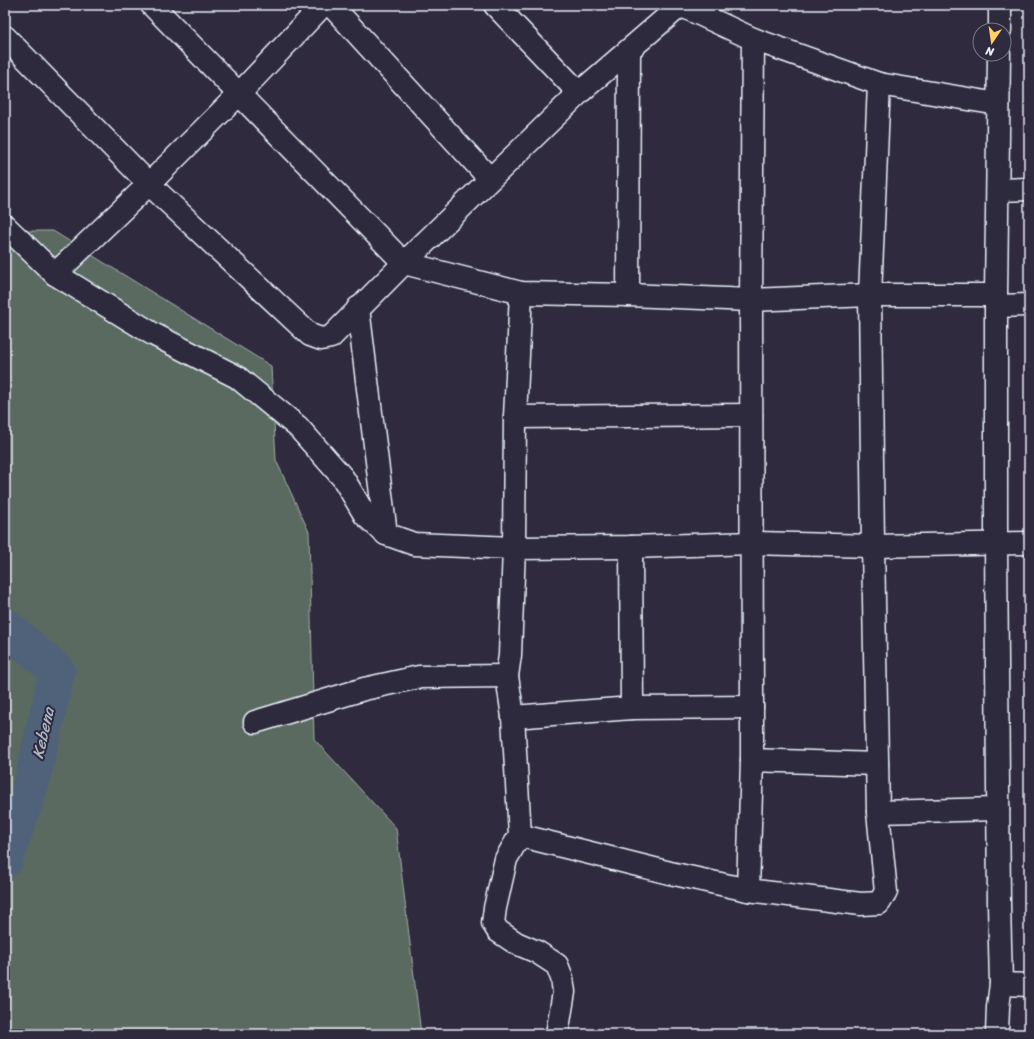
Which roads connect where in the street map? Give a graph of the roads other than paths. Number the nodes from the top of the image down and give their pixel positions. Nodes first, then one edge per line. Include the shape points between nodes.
1 (152, 5) edge
2 (323, 5) edge
3 (331, 5) edge
4 (495, 5) edge
5 (681, 5) edge
6 (1000, 5) edge
7 (1000, 22) edge
8 (5, 37) edge
9 (753, 39) junction
10 (629, 50) junction
11 (999, 62) edge
12 (879, 84) junction
13 (579, 93) junction
14 (239, 94) junction
15 (998, 104) junction
16 (490, 179) junction
17 (149, 184) junction
18 (1029, 189) edge
19 (998, 190) junction
20 (5, 226) edge
21 (404, 263) junction
22 (55, 274) junction
23 (521, 293) junction
24 (628, 295) junction
25 (870, 295) junction
26 (751, 300) junction
27 (996, 300) junction
28 (1029, 305) edge
29 (358, 308) junction
30 (751, 415) junction
31 (515, 417) junction
32 (386, 534) junction
33 (752, 543) junction
34 (1029, 543) edge
35 (996, 544) junction
36 (872, 546) junction
37 (631, 547) junction
38 (514, 548) junction
39 (507, 676) junction
40 (752, 707) junction
41 (632, 708) junction
42 (513, 717) junction
43 (255, 722) dead end
44 (752, 760) junction
45 (877, 764) junction
46 (998, 808) junction
47 (878, 812) junction
48 (520, 835) junction
49 (748, 890) junction
50 (1001, 984) junction
51 (1029, 985) edge
52 (557, 1034) edge
53 (997, 1034) edge

1 - 14 street
2 - 14 street
3 - 16 street
4 - 13 street
5 - 9 street
5 - 10 street
6 - 7 street
8 - 17 street
9 - 12 street
9 - 26 street
10 - 13 street
10 - 24 street
11 - 15 street
12 - 15 street
12 - 25 street
13 - 16 street
14 - 17 street
14 - 21 street
15 - 19 street
16 - 21 street
17 - 22 street
17 - 29 street via 310,335 321,339 331,337
18 - 19 street
19 - 27 street
20 - 22 street
21 - 23 street
21 - 29 street
22 - 32 street via 153,334 238,377 298,426 343,478 365,515
23 - 24 street
23 - 31 street
24 - 26 street
25 - 26 street
25 - 27 street
25 - 36 street
26 - 30 street
27 - 28 street
27 - 35 street
29 - 32 street
30 - 31 street
30 - 33 street
31 - 38 street
32 - 38 street via 414,544
33 - 36 street
33 - 37 street
33 - 40 street
34 - 35 street
35 - 36 street
35 - 46 street
36 - 45 street
37 - 38 street
37 - 41 street
38 - 39 street
39 - 42 street
39 - 43 street via 419,677 364,689
40 - 41 street
40 - 44 street
41 - 42 street
42 - 48 street
44 - 45 street
44 - 49 street
45 - 47 street
46 - 47 street
46 - 50 street
47 - 49 street via 886,892 879,903 861,904
48 - 49 street
48 - 52 street via 506,859 493,923 498,931 516,943 557,965 564,992
50 - 51 street
50 - 53 street

